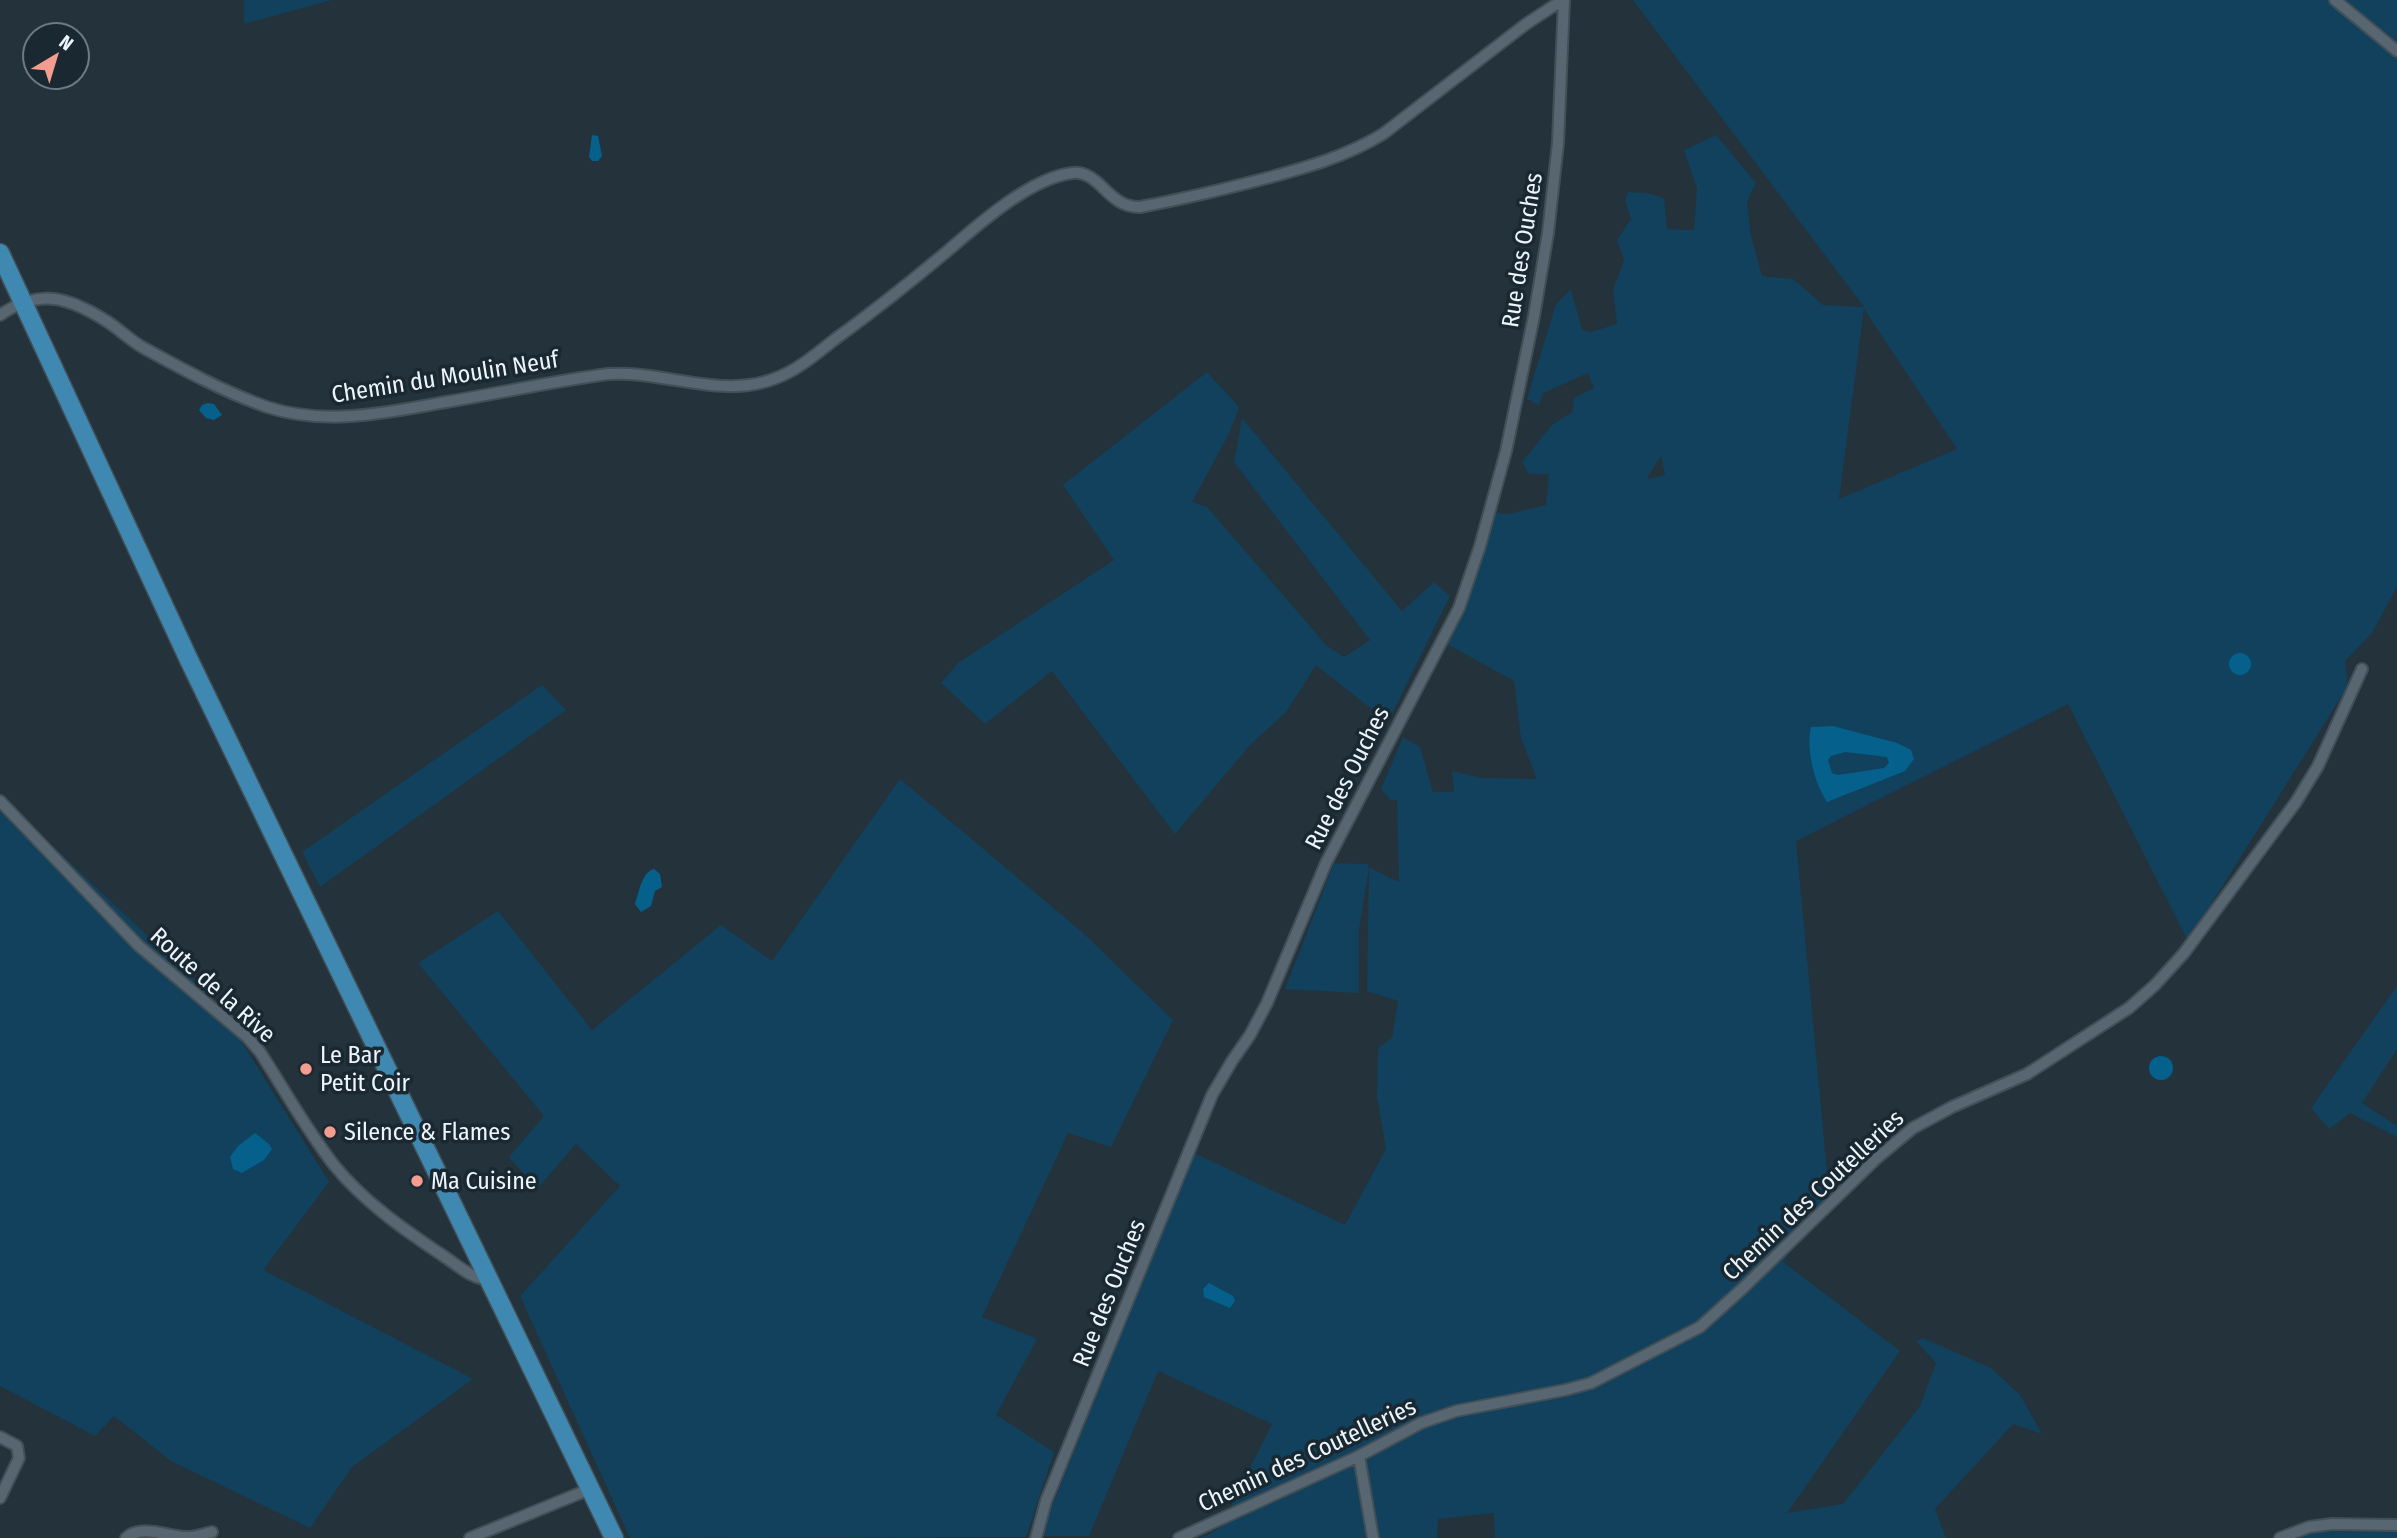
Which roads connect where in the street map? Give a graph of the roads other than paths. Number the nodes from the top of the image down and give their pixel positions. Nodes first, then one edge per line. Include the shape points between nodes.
1 (2334, 0) edge
2 (1564, 1) edge
3 (2397, 51) edge
4 (0, 253) edge
5 (23, 302) junction
6 (0, 315) edge
7 (2362, 669) dead end
8 (0, 800) edge
9 (489, 1279) junction
10 (0, 1437) edge
11 (1359, 1456) junction
12 (590, 1489) junction
13 (0, 1497) edge
14 (2397, 1525) edge
15 (212, 1532) dead end
16 (125, 1538) edge
17 (470, 1538) edge
18 (614, 1538) edge
19 (1036, 1538) edge
20 (1179, 1538) edge
21 (1373, 1538) edge
22 (2280, 1538) edge

1 - 3 street
2 - 5 street, Chemin du Moulin Neuf via 1526,24 1383,134 1328,160 1140,207 1116,201 1081,173 1048,181 996,211 799,366 775,379 744,386 629,372 348,417 293,414 217,385 139,346 108,322 71,303 45,298
2 - 19 street, Rue des Ouches via 1558,143 1534,316 1506,451 1459,608 1326,863 1251,1035 1212,1095 1046,1501
4 - 5 main road
5 - 6 street
5 - 9 main road via 189,660
7 - 11 street, Chemin des Coutelleries via 2297,802 2169,971 2129,1008 2026,1074 1913,1128 1711,1318 1686,1335 1591,1383 1437,1417
8 - 9 street, Route de la Rive via 139,946 247,1037 336,1167 363,1194 425,1244 472,1275
9 - 12 main road
10 - 13 street via 18,1447 19,1458
11 - 20 street, Chemin des Coutelleries
11 - 21 street
12 - 17 street
12 - 18 main road
14 - 22 street via 2332,1524
15 - 16 street via 188,1538 143,1531

